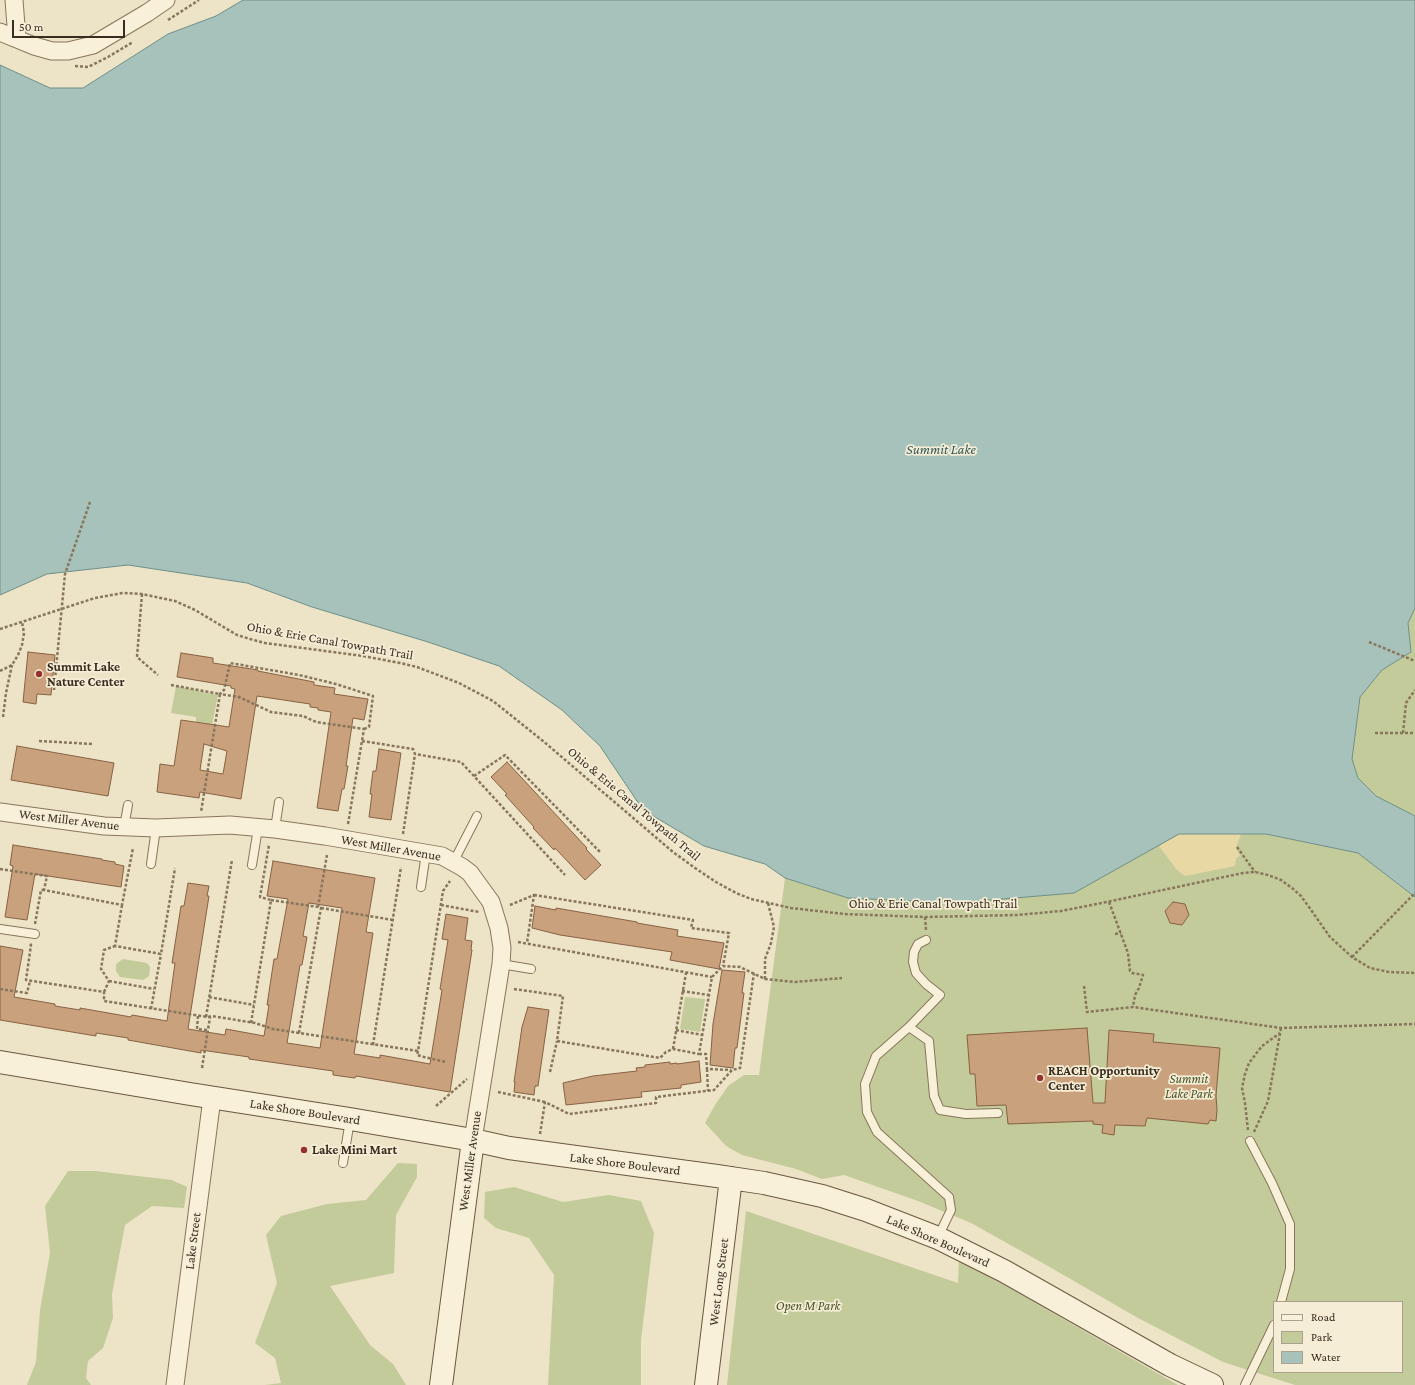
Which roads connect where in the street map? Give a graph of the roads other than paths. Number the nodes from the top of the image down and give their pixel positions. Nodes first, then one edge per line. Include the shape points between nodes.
1 (14, 0) edge
2 (166, 0) edge
3 (0, 32) edge
4 (17, 39) junction
5 (279, 802) dead end
6 (128, 805) dead end
7 (0, 812) edge
8 (477, 816) dead end
9 (124, 827) junction
10 (156, 828) junction
11 (258, 828) junction
12 (275, 829) junction
13 (426, 853) junction
14 (454, 861) junction
15 (151, 864) dead end
16 (252, 864) dead end
17 (421, 888) dead end
18 (0, 929) edge
19 (35, 934) dead end
20 (926, 940) dead end
21 (501, 964) junction
22 (531, 969) dead end
23 (909, 1027) junction
24 (0, 1062) edge
25 (212, 1098) junction
26 (998, 1113) dead end
27 (350, 1119) junction
28 (473, 1140) junction
29 (1250, 1141) road end
30 (343, 1163) dead end
31 (732, 1178) junction
32 (938, 1238) junction
33 (1281, 1301) edge
34 (1273, 1327) edge
35 (175, 1385) edge
36 (441, 1385) edge
37 (706, 1385) edge
38 (1212, 1385) edge
39 (1245, 1385) edge

1 - 4 street
2 - 4 street via 92,45 68,51 52,51
3 - 4 street
5 - 12 lane
6 - 9 lane
7 - 9 street, West Miller Avenue
8 - 14 lane
9 - 10 street, West Miller Avenue
10 - 11 street, West Miller Avenue
10 - 15 lane
11 - 12 street, West Miller Avenue
11 - 16 lane
12 - 13 street, West Miller Avenue
13 - 14 street, West Miller Avenue
13 - 17 lane
14 - 21 street, West Miller Avenue via 470,873 491,902 499,928
18 - 19 lane
20 - 23 lane via 918,944 913,962 916,973 940,995
21 - 22 lane
21 - 28 street, West Miller Avenue
23 - 26 lane via 929,1041 934,1096 940,1110 966,1114
23 - 32 lane via 876,1056 865,1084 867,1112 877,1132 949,1197 951,1210
24 - 25 main road, Lake Shore Boulevard
25 - 27 main road, Lake Shore Boulevard
25 - 35 street, Lake Street
27 - 28 main road, Lake Shore Boulevard
27 - 30 lane
28 - 31 main road, Lake Shore Boulevard via 509,1148
28 - 36 main road, West Miller Avenue
29 - 33 lane via 1290,1224 1290,1270
31 - 32 main road, Lake Shore Boulevard via 822,1196
31 - 37 main road, West Long Street
32 - 38 main road, Lake Shore Boulevard via 1004,1271 1170,1365
34 - 39 lane

